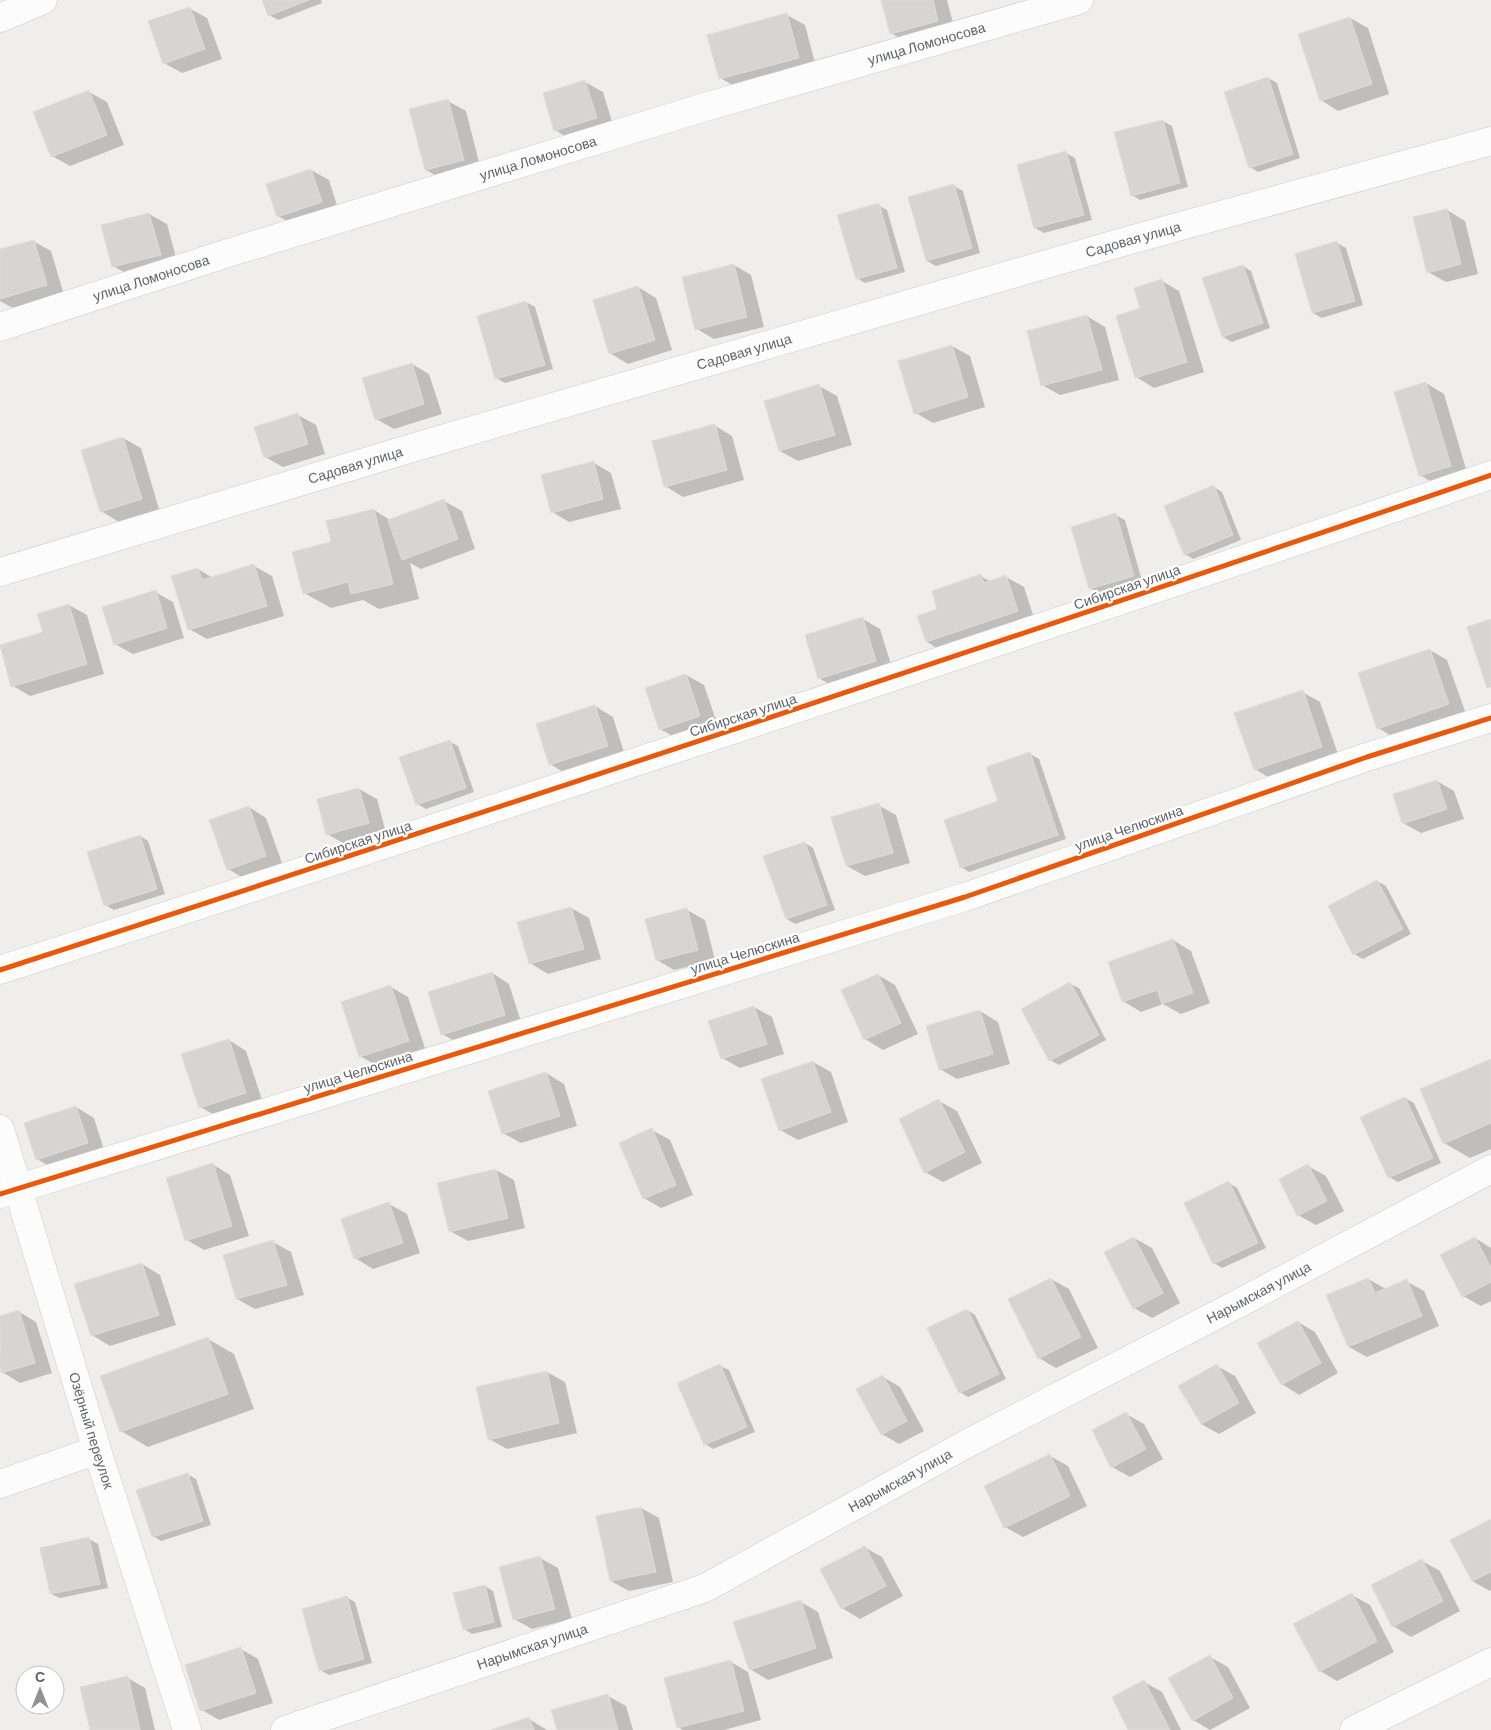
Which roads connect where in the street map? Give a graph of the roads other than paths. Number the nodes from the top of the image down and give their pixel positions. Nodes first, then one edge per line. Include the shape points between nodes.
1 (43, 0) edge
2 (1079, 0) edge
3 (0, 18) edge
4 (1491, 141) edge
5 (0, 327) edge
6 (1491, 475) edge
7 (0, 572) edge
8 (1491, 718) edge
9 (0, 970) edge
10 (0, 1129) edge
11 (1491, 1169) edge
12 (9, 1191) edge
13 (97, 1450) junction
14 (0, 1484) edge
15 (1491, 1662) edge
16 (187, 1730) edge
17 (285, 1730) edge
18 (1354, 1730) edge

1 - 3 street
2 - 5 street, улица Ломоносова via 696,110 228,253
4 - 7 street, Садовая улица via 1082,254 432,442
6 - 9 street, Сибирская улица via 1165,587
8 - 12 street, улица Челюскина via 965,897
10 - 12 street, Озёрный переулок
11 - 17 street, Нарымская улица via 970,1442 705,1588
12 - 13 street, Озёрный переулок
13 - 14 street
13 - 16 street, Озёрный переулок
15 - 18 street

